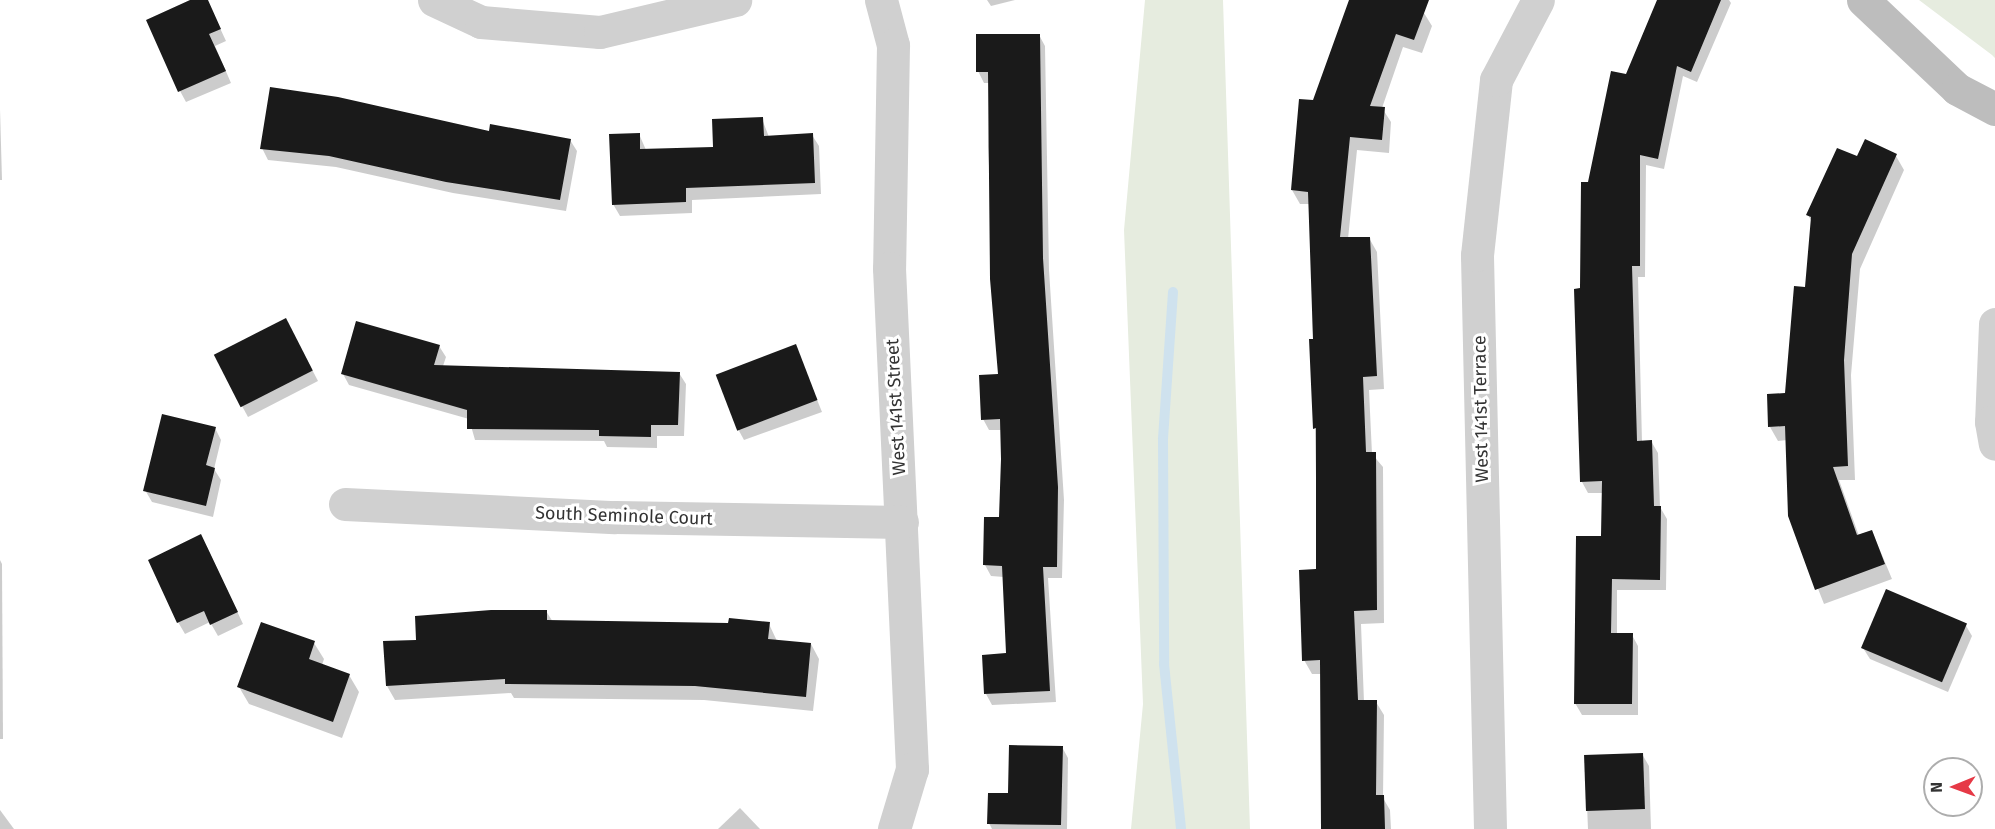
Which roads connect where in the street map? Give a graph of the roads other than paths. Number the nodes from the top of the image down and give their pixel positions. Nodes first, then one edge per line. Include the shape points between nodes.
1 (434, 0) edge
2 (735, 0) edge
3 (881, 0) edge
4 (1538, 0) edge
5 (1863, 0) edge
6 (1995, 110) edge
7 (1995, 324) edge
8 (1995, 444) edge
9 (345, 504) dead end
10 (902, 522) junction
11 (896, 821) edge
12 (1490, 829) edge

1 - 2 street via 481,22 600,32
3 - 10 street, West 141st Street via 893,45 889,268
4 - 12 street, West 141st Terrace via 1496,80 1477,255
5 - 6 street via 1957,89
7 - 8 street via 1991,422
9 - 10 street, South Seminole Court via 615,517
10 - 11 street, West 141st Street via 912,769

